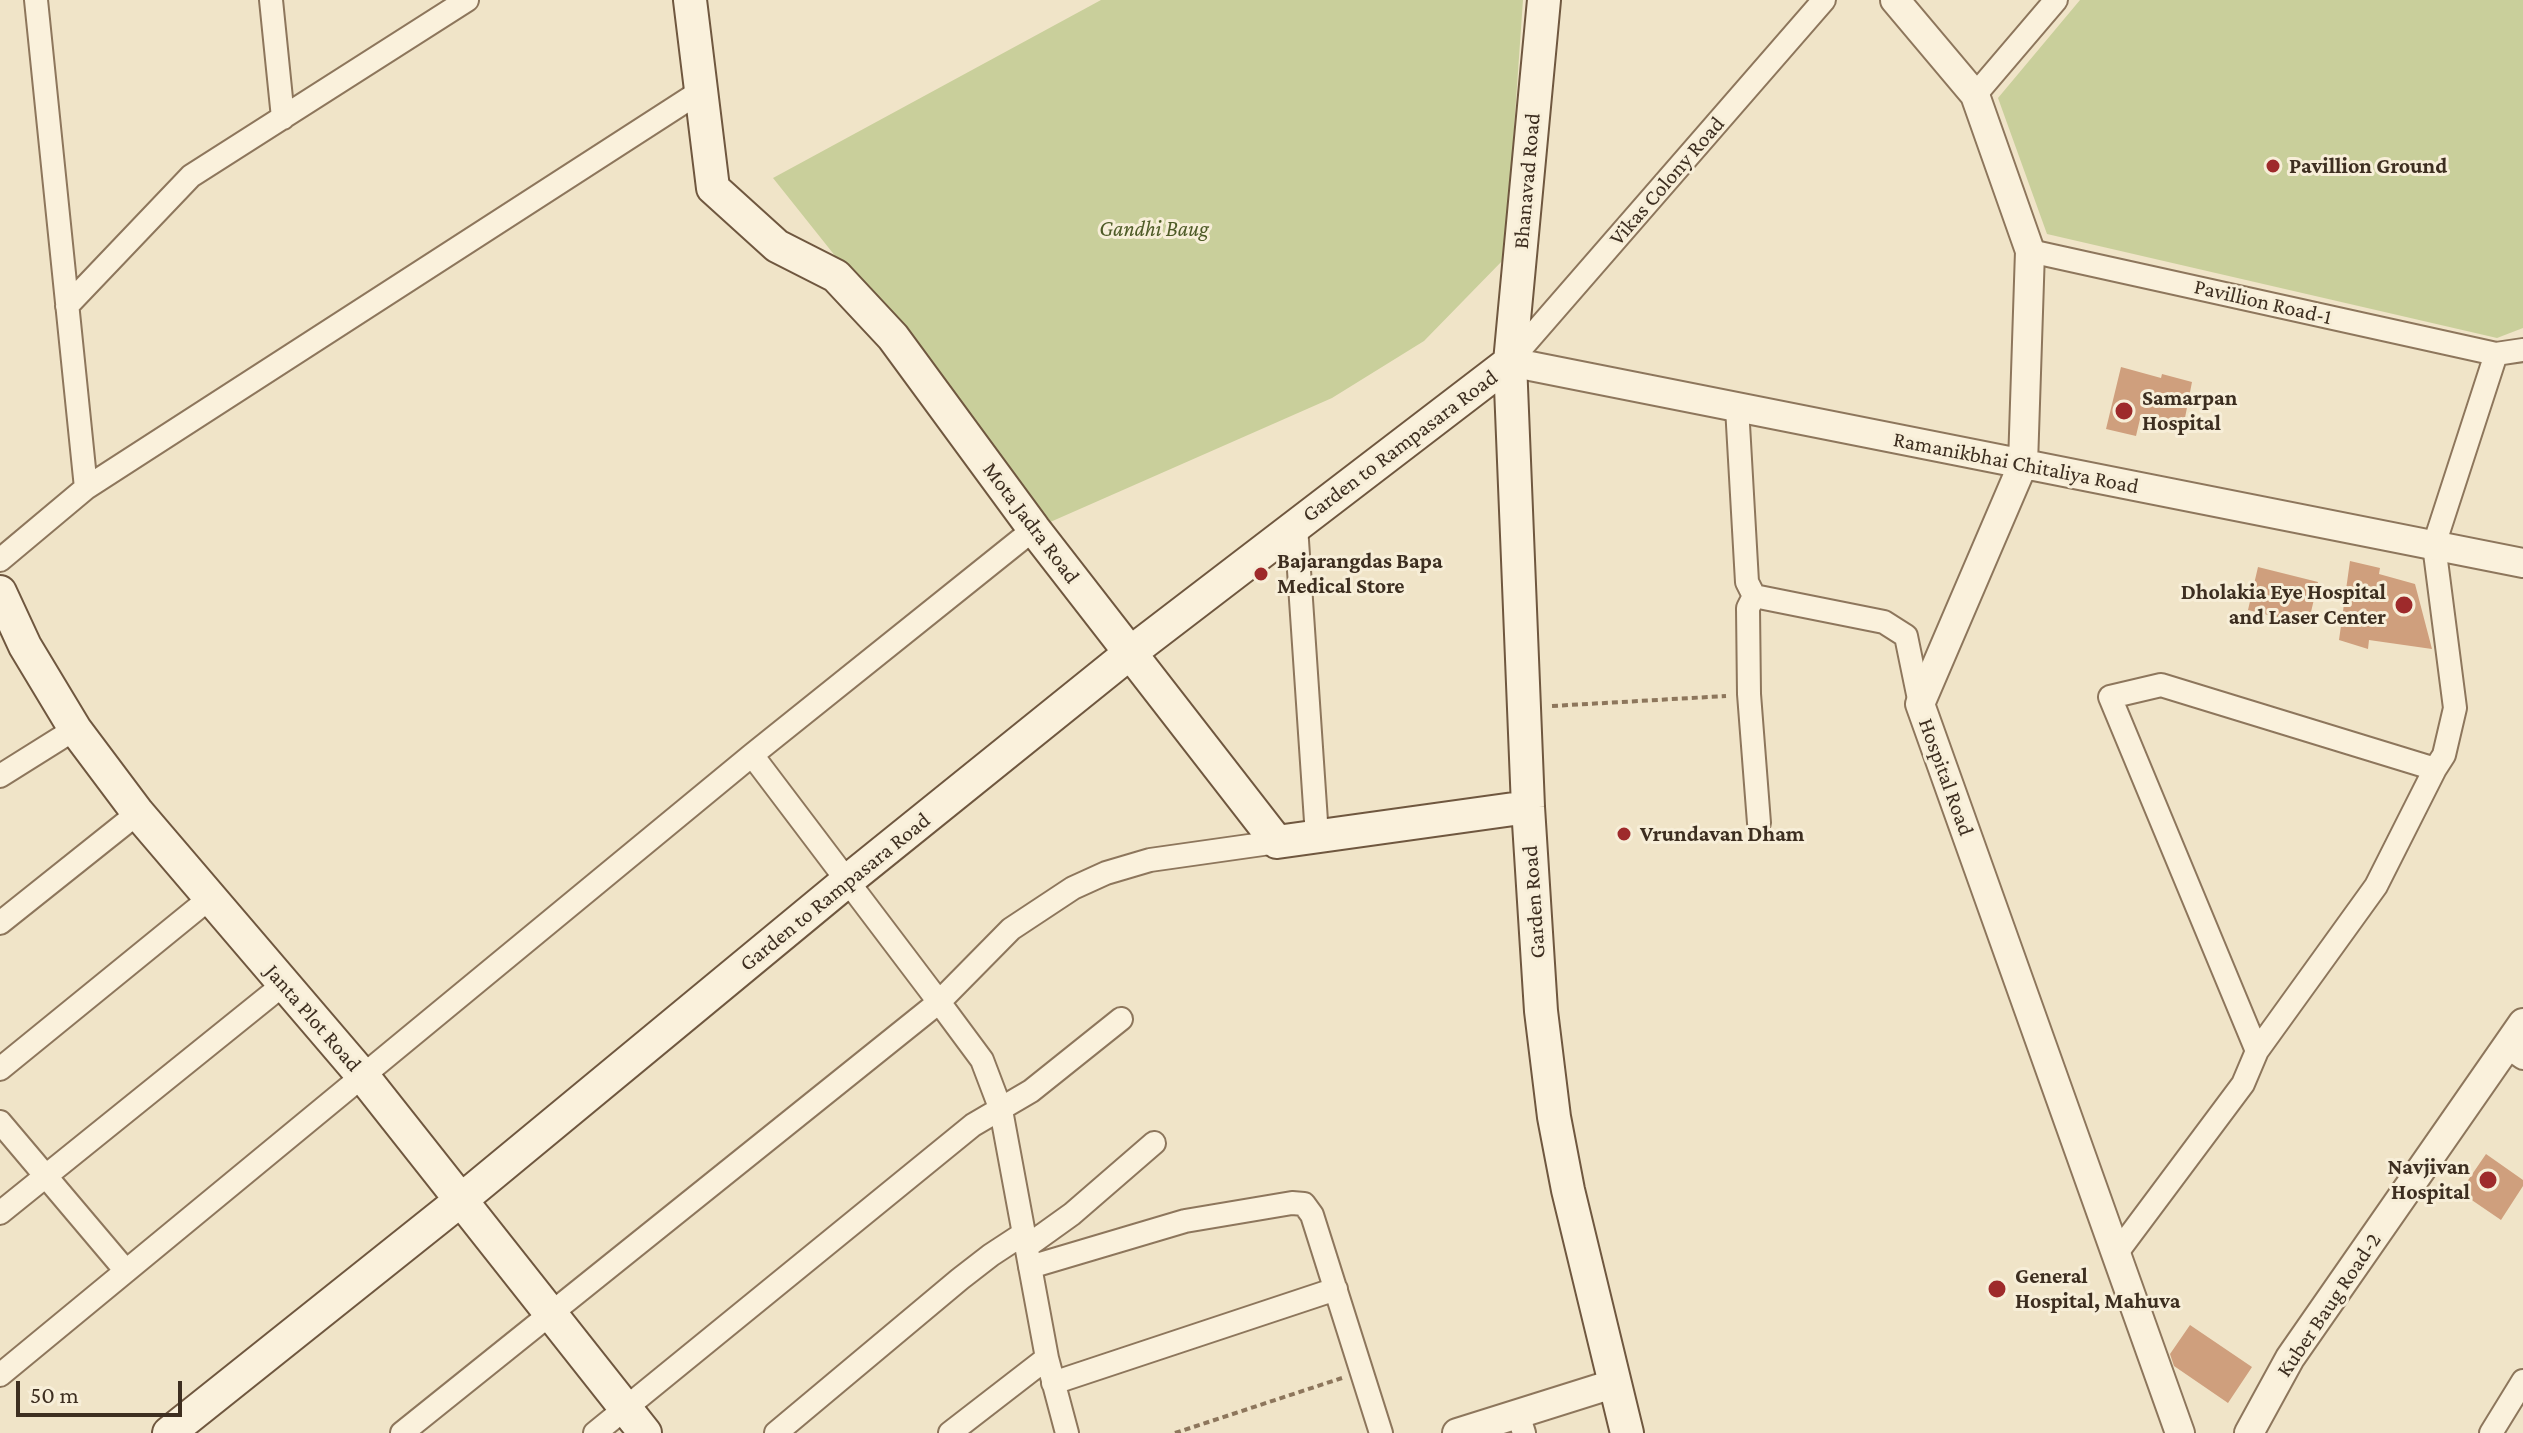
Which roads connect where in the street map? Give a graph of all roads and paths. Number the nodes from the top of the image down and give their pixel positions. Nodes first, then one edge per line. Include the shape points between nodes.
1 (36, 0) edge
2 (271, 0) edge
3 (467, 0) edge
4 (690, 0) edge
5 (1544, 0) edge
6 (1824, 0) edge
7 (1895, 0) edge
8 (2056, 0) edge
9 (701, 91) junction
10 (1975, 95) junction
11 (283, 118) junction
12 (2030, 251) junction
13 (67, 306) junction
14 (2523, 350) edge
15 (2496, 354) junction
16 (1510, 362) junction
17 (1737, 407) junction
18 (2023, 464) junction
19 (86, 488) junction
20 (1296, 526) junction
21 (1034, 529) junction
22 (2434, 545) junction
23 (0, 560) edge
24 (2523, 563) edge
25 (0, 592) edge
26 (1754, 596) junction
27 (1130, 653) junction
28 (1749, 694) junction
29 (1920, 704) junction
30 (1525, 708) junction
31 (75, 729) junction
32 (752, 755) junction
33 (2435, 769) junction
34 (0, 776) edge
35 (1528, 807) junction
36 (138, 813) junction
37 (1759, 823) dead end
38 (1317, 836) junction
39 (1277, 842) junction
40 (847, 881) junction
41 (210, 898) junction
42 (0, 923) edge
43 (284, 984) junction
44 (939, 1002) junction
45 (1121, 1019) dead end
46 (2523, 1023) edge
47 (2257, 1051) junction
48 (2515, 1052) edge
49 (0, 1069) edge
50 (362, 1075) junction
51 (1001, 1110) junction
52 (0, 1122) edge
53 (1154, 1143) dead end
54 (45, 1177) junction
55 (461, 1200) junction
56 (0, 1213) edge
57 (1026, 1249) junction
58 (2116, 1254) junction
59 (126, 1271) junction
60 (1336, 1289) junction
61 (550, 1312) junction
62 (1047, 1358) junction
63 (1363, 1371) junction
64 (0, 1375) edge
65 (2523, 1381) edge
66 (1053, 1383) junction
67 (1613, 1384) junction
68 (625, 1407) junction
69 (1521, 1423) edge
70 (169, 1433) edge
71 (402, 1433) edge
72 (595, 1433) edge
73 (645, 1433) edge
74 (776, 1433) edge
75 (950, 1433) edge
76 (1067, 1433) edge
77 (1175, 1433) edge
78 (1381, 1433) edge
79 (1457, 1433) edge
80 (1627, 1433) edge
81 (2180, 1433) edge
82 (2249, 1433) edge
83 (2491, 1433) edge

1 - 13 street
2 - 11 street
3 - 11 street
4 - 9 main road, Mota Jadra Road
5 - 16 main road, Bhanavad Road
6 - 16 street, Vikas Colony Road
7 - 10 street, Hospital Road
8 - 10 street
9 - 19 street
9 - 21 main road, Mota Jadra Road via 713,188 777,246 824,268 849,289 893,337
10 - 12 street, Hospital Road
11 - 13 street via 191,176
12 - 15 street, Pavillion Road-1
12 - 18 street, Hospital Road
13 - 19 street
14 - 15 street, Pavillion Road-1
15 - 22 street
16 - 17 street, Ramanikbhai Chitaliya Road
16 - 20 main road, Garden to Rampasara Road
16 - 30 main road, Garden Road
17 - 18 street, Ramanikbhai Chitaliya Road
17 - 26 street via 1747,582
18 - 22 street, Ramanikbhai Chitaliya Road
18 - 29 street, Hospital Road
19 - 23 street
20 - 27 main road, Garden to Rampasara Road
20 - 38 street
21 - 27 main road, Mota Jadra Road
21 - 32 street
22 - 24 street, Ramanikbhai Chitaliya Road
22 - 33 street via 2455,708 2444,755
25 - 31 main road, Janta Plot Road via 25,646
26 - 28 street via 1748,608
26 - 29 street via 1884,622 1906,636
27 - 39 main road, Mota Jadra Road
27 - 40 main road, Garden to Rampasara Road
28 - 30 path
28 - 37 street
29 - 58 street, Hospital Road
30 - 35 main road, Garden Road
31 - 34 street
31 - 36 main road, Janta Plot Road
32 - 40 street
32 - 50 street
33 - 47 street via 2376,886
33 - 47 street via 2161,685 2110,697
35 - 38 main road
35 - 67 main road, Garden Road via 1541,1011 1554,1117
36 - 41 main road, Janta Plot Road
36 - 42 street
38 - 39 main road
39 - 44 street via 1150,860 1073,888 1011,929
40 - 44 street
40 - 55 main road, Garden to Rampasara Road
41 - 43 main road, Janta Plot Road
41 - 49 street
43 - 50 main road, Janta Plot Road
43 - 54 street
44 - 51 street via 982,1060
44 - 61 street
45 - 51 street
46 - 48 street, Kuber Baug Road-2
47 - 58 street via 2243,1084
48 - 82 street, Kuber Baug Road-2 via 2290,1358
50 - 55 main road, Janta Plot Road
50 - 59 street
51 - 57 street
51 - 68 street via 973,1125
52 - 54 street
53 - 57 street
54 - 56 street
54 - 59 street
55 - 61 main road, Janta Plot Road
55 - 70 main road, Garden to Rampasara Road
57 - 60 street via 1298,1202 1312,1215
57 - 62 street
57 - 74 street via 991,1255
58 - 81 street, Hospital Road
59 - 64 street
60 - 63 street
60 - 66 street
61 - 68 main road, Janta Plot Road
61 - 71 street
62 - 66 street
62 - 75 street
63 - 77 path
63 - 78 street
65 - 83 street
66 - 76 street
67 - 69 street
67 - 80 main road, Garden Road
68 - 72 street
68 - 73 main road, Janta Plot Road
69 - 79 street

